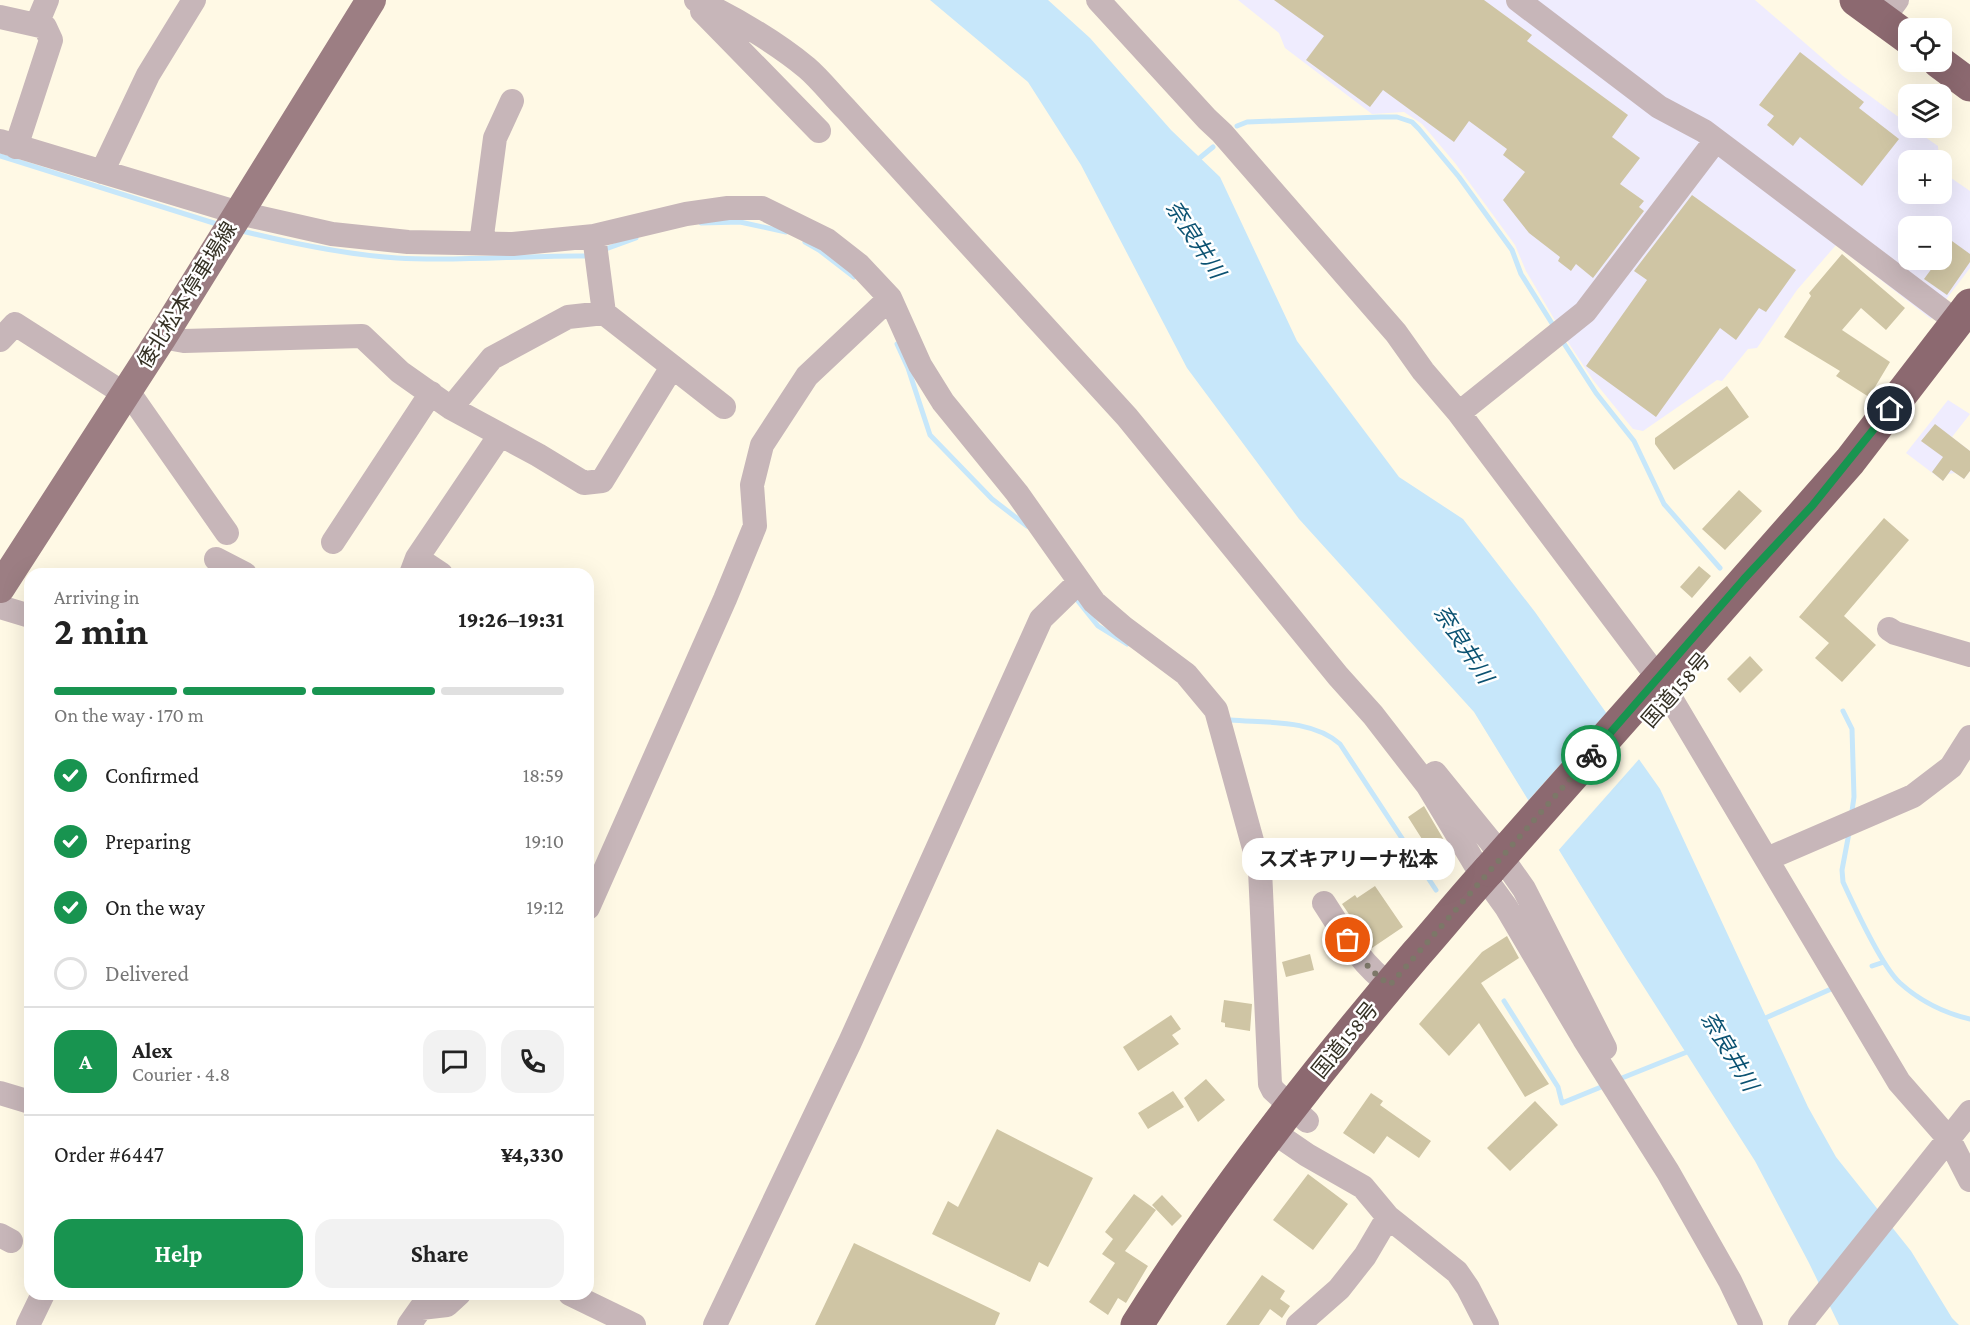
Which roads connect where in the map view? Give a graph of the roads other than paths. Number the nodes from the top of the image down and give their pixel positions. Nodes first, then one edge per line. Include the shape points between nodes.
1 (47, 0) edge
2 (194, 0) edge
3 (371, 0) edge
4 (696, 0) edge
5 (1098, 0) edge
6 (1518, 0) edge
7 (1856, 0) edge
8 (0, 17) edge
9 (1896, 19) edge
10 (37, 24) junction
11 (1952, 72) edge
12 (1970, 85) edge
13 (512, 101) dead end
14 (819, 131) dead end
15 (1716, 140) junction
16 (8, 144) edge
17 (102, 172) junction
18 (233, 222) junction
19 (594, 236) junction
20 (481, 243) junction
21 (890, 298) junction
22 (604, 313) junction
23 (1966, 322) edge
24 (162, 337) junction
25 (0, 340) edge
26 (672, 368) junction
27 (430, 393) junction
28 (124, 394) junction
29 (724, 407) dead end
30 (451, 408) junction
31 (1459, 413) junction
32 (500, 435) junction
33 (227, 533) dead end
34 (333, 542) dead end
35 (216, 559) dead end
36 (414, 566) edge
37 (233, 568) edge
38 (1079, 582) junction
39 (0, 588) edge
40 (0, 607) edge
41 (24, 614) edge
42 (1889, 629) dead end
43 (1970, 656) edge
44 (1338, 676) junction
45 (1661, 692) junction
46 (1970, 737) edge
47 (1767, 859) junction
48 (1492, 882) junction
49 (594, 894) edge
50 (1324, 903) dead end
51 (1390, 985) junction
52 (0, 1093) edge
53 (1622, 1099) junction
54 (24, 1100) edge
55 (1970, 1112) edge
56 (1289, 1125) junction
57 (1943, 1146) junction
58 (1970, 1180) edge
59 (1388, 1217) junction
60 (40, 1300) edge
61 (452, 1300) edge
62 (582, 1300) edge
63 (28, 1325) edge
64 (409, 1325) edge
65 (634, 1325) edge
66 (715, 1325) edge
67 (1137, 1325) edge
68 (1161, 1325) edge
69 (1298, 1325) edge
70 (1487, 1325) edge
71 (1751, 1325) edge
72 (1800, 1325) edge

1 - 10 street
2 - 17 street via 148,75
3 - 18 main road, 倭北松本停車場線
4 - 14 street via 703,14
4 - 44 street via 759,35 807,69 838,101 1127,417
5 - 31 street via 1222,133 1396,333
6 - 15 street via 1659,107
7 - 9 highway
8 - 10 street
10 - 16 street via 45,27 51,40
11 - 12 highway
13 - 20 street via 495,138
15 - 23 street
15 - 31 street via 1585,312
16 - 17 street
17 - 18 street
18 - 20 street via 408,242
18 - 24 main road, 倭北松本停車場線
19 - 20 street
19 - 21 street via 686,213 762,208 827,240 859,265
19 - 22 street
21 - 38 street via 920,365 943,402 1017,493
21 - 49 street via 807,376 762,445 752,485 755,526
22 - 26 street
22 - 30 street via 568,317 492,358
23 - 45 highway, 国道158号 via 1812,506 1744,579
24 - 27 street via 184,341 362,336 400,372
24 - 28 main road, 倭北松本停車場線
25 - 28 street via 15,324
26 - 29 street
26 - 32 street via 602,481 584,483
27 - 30 street
27 - 34 street
28 - 33 street via 134,400
28 - 39 main road, 倭北松本停車場線
30 - 32 street
31 - 45 street
32 - 36 street
35 - 37 street
38 - 56 street via 1094,602 1123,627 1186,674 1215,710 1260,870 1270,1084
38 - 66 street via 1041,619 850,1042
40 - 41 street
42 - 43 street
44 - 48 street via 1428,786
44 - 53 street via 1381,709 1491,842 1524,889 1603,1040
45 - 47 street
45 - 48 highway, 国道158号, bridge
46 - 47 street via 1951,767 1913,796
47 - 57 street via 1899,1082
48 - 51 highway, 国道158号
48 - 53 street
48 - 56 highway, 国道158号 via 1396,1008
50 - 51 street via 1361,959
51 - 56 highway, 国道158号
52 - 54 street
53 - 71 street via 1668,1172
55 - 57 street
56 - 59 street via 1363,1187
56 - 67 highway, 国道158号 via 1197,1234
56 - 68 highway, 国道158号
57 - 58 street
57 - 72 street
59 - 69 street via 1339,1289
59 - 70 street via 1457,1272
60 - 63 street
61 - 64 street via 447,1305 421,1308
62 - 65 street

